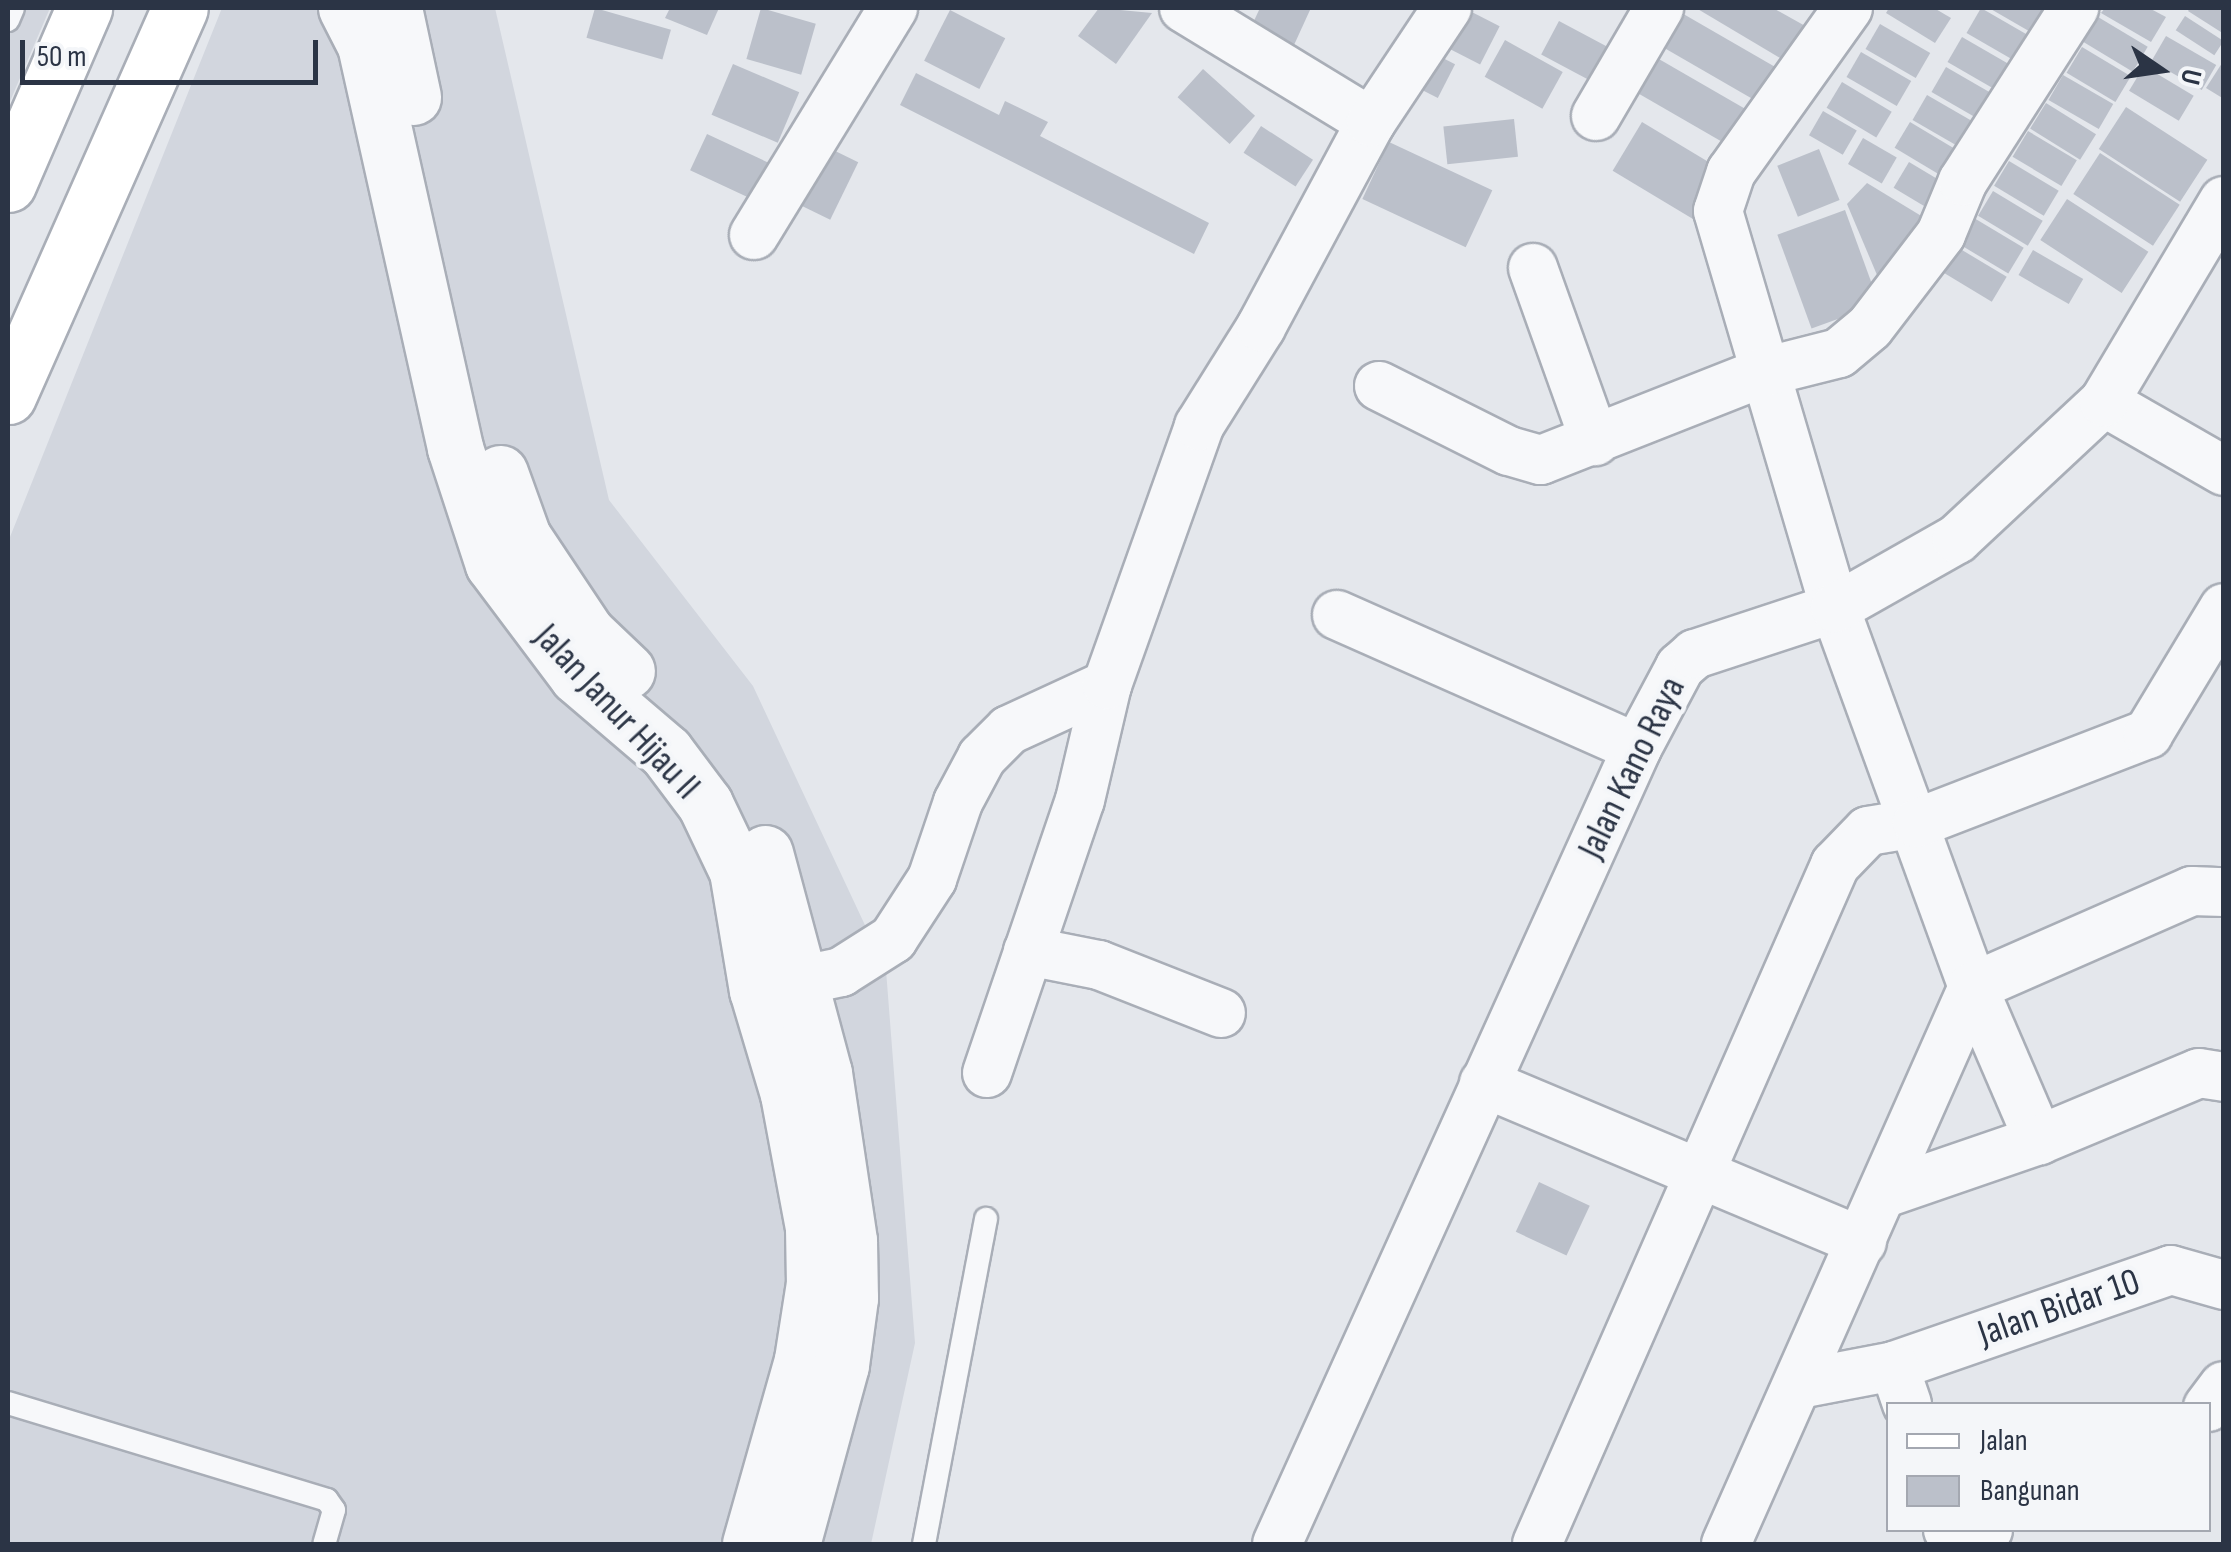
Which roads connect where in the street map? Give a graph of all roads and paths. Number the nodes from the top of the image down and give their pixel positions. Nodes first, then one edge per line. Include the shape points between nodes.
1 (13, 8) edge
2 (84, 8) edge
3 (180, 8) edge
4 (346, 8) edge
5 (394, 8) edge
6 (892, 8) edge
7 (1184, 8) edge
8 (1447, 8) edge
9 (1659, 8) edge
10 (1848, 8) edge
11 (2074, 8) edge
12 (8, 20) edge
13 (1596, 116) dead end
14 (1371, 122) junction
15 (18, 130) edge
16 (8, 184) edge
17 (2224, 201) edge
18 (754, 234) dead end
19 (1533, 268) dead end
20 (1764, 372) junction
21 (1380, 386) dead end
22 (8, 396) edge
23 (2104, 402) junction
24 (1595, 441) junction
25 (2224, 472) edge
26 (1835, 608) junction
27 (2224, 608) edge
28 (1338, 615) dead end
29 (2213, 658) edge
30 (1107, 685) junction
31 (1637, 748) junction
32 (1916, 823) junction
33 (2224, 892) edge
34 (1028, 951) junction
35 (799, 980) junction
36 (1972, 987) junction
37 (1220, 1013) dead end
38 (987, 1073) dead end
39 (2224, 1077) edge
40 (1484, 1083) junction
41 (2039, 1140) junction
42 (1696, 1169) junction
43 (1884, 1192) junction
44 (986, 1219) dead end
45 (1862, 1242) junction
46 (2224, 1285) edge
47 (1800, 1384) junction
48 (1901, 1386) edge
49 (8, 1402) edge
50 (1951, 1532) edge
51 (1983, 1532) edge
52 (324, 1544) edge
53 (750, 1544) edge
54 (792, 1544) edge
55 (924, 1544) edge
56 (1276, 1544) edge
57 (1537, 1544) edge
58 (1726, 1544) edge

1 - 12 lane
2 - 15 main road
3 - 22 main road
4 - 35 street, Jalan Janur Hijau II via 365,46 455,448 493,564 577,676 666,752 704,804
5 - 35 street, Jalan Janur Hijau II via 477,408 522,537 587,633 723,776 760,832
6 - 18 street
7 - 14 street
8 - 14 street
9 - 13 street
10 - 20 street via 1732,172 1718,210
11 - 20 street via 1963,181 1940,234 1870,326 1840,353
14 - 30 street via 1199,426
15 - 16 main road
17 - 23 street, Jalan Kano Raya
19 - 24 street
20 - 24 street
20 - 26 street
21 - 24 street via 1527,458 1541,460
23 - 25 street
23 - 26 street, Jalan Kano Raya via 1957,539
26 - 31 street, Jalan Kano Raya via 1695,654 1680,667
26 - 32 street
27 - 29 street
28 - 31 street
29 - 32 street via 2134,743
30 - 34 street via 1080,800
30 - 35 street via 1009,730 982,756 932,879 894,939
31 - 40 street, Jalan Kano Raya
32 - 36 street
32 - 42 street via 1868,832 1834,865
33 - 36 street via 2192,891
34 - 37 street via 1099,966
34 - 38 street
35 - 53 street, Jalan Janur Hijau II via 814,1283 802,1360
35 - 54 street, Jalan Janur Hijau II via 841,1165 850,1298 841,1365
36 - 41 street
36 - 43 street
39 - 41 street via 2199,1073
40 - 42 street
40 - 56 street, Jalan Kano Raya
41 - 43 street
42 - 45 street
42 - 57 street
43 - 45 street
44 - 55 lane
45 - 47 street
46 - 48 street, Jalan Bidar 10 via 2171,1270
47 - 48 street, Jalan Bidar 10
47 - 58 street
49 - 52 lane via 326,1500 334,1510
50 - 51 street via 1963,1540

